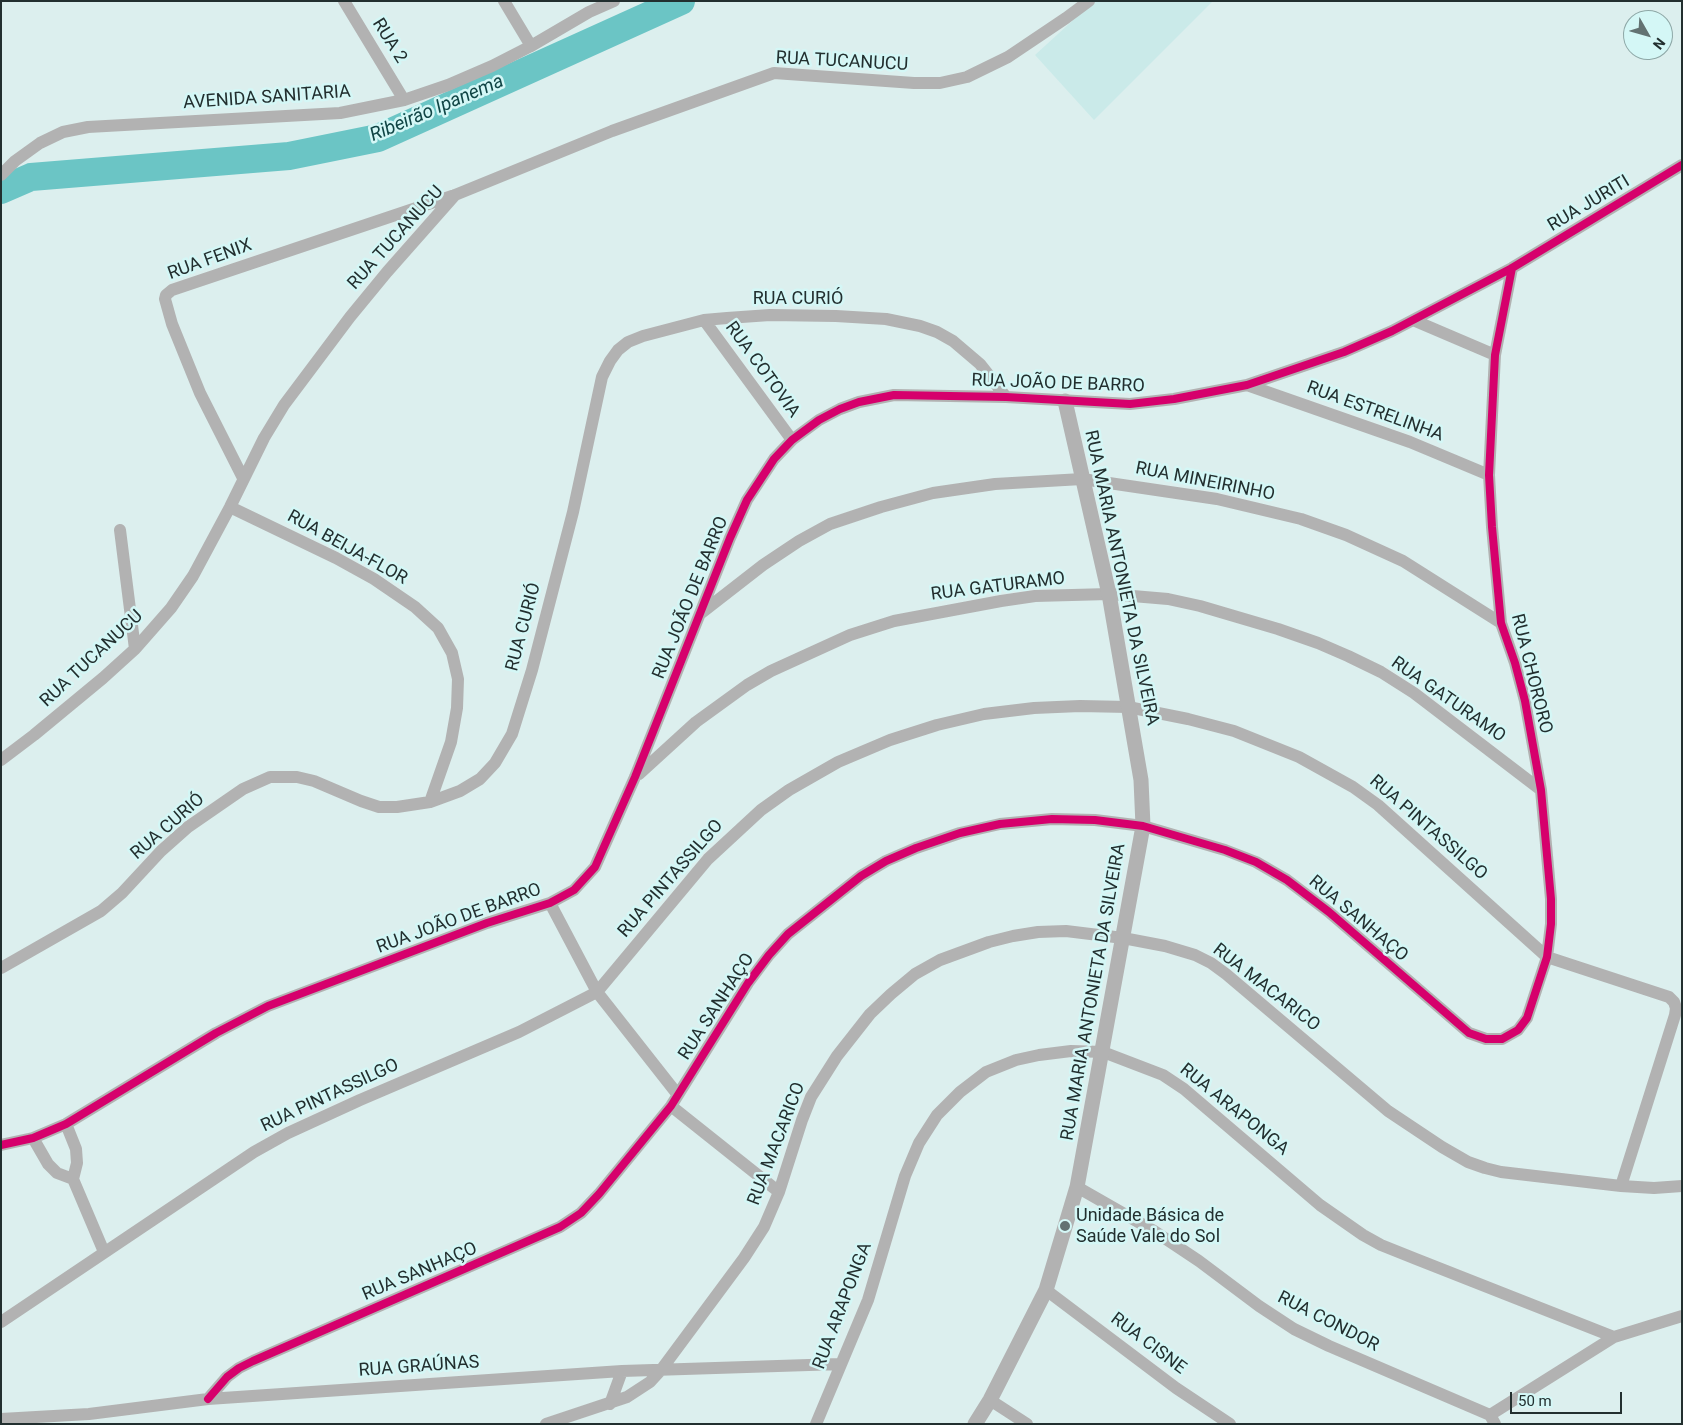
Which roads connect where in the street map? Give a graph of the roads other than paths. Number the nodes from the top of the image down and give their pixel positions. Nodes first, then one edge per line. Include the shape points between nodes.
1 (344, 1) edge
2 (504, 1) edge
3 (614, 1) edge
4 (1089, 1) edge
5 (531, 46) junction
6 (404, 100) junction
7 (1682, 165) edge
8 (1, 175) edge
9 (455, 195) junction
10 (1512, 268) junction
11 (704, 320) junction
12 (1413, 320) junction
13 (1494, 355) junction
14 (1247, 385) junction
15 (1006, 397) junction
16 (1065, 401) junction
17 (792, 440) junction
18 (1489, 475) junction
19 (243, 478) junction
20 (1082, 478) junction
21 (230, 507) junction
22 (120, 530) dead end
23 (1109, 594) junction
24 (700, 614) junction
25 (1501, 622) junction
26 (135, 649) junction
27 (1128, 707) junction
28 (1, 760) edge
29 (635, 777) junction
30 (1541, 790) junction
31 (430, 802) junction
32 (1143, 826) junction
33 (550, 903) junction
34 (1123, 938) junction
35 (1548, 956) junction
36 (1, 968) edge
37 (597, 992) junction
38 (1469, 1033) joint
39 (1103, 1052) junction
40 (678, 1095) junction
41 (671, 1106) junction
42 (66, 1124) junction
43 (34, 1138) junction
44 (1, 1146) edge
45 (73, 1179) junction
46 (1621, 1186) junction
47 (1682, 1186) edge
48 (1078, 1188) junction
49 (779, 1192) junction
50 (104, 1252) junction
51 (1046, 1290) junction
52 (1682, 1316) edge
53 (1, 1322) edge
54 (1614, 1338) junction
55 (840, 1364) junction
56 (661, 1370) junction
57 (622, 1372) junction
58 (208, 1399) junction
59 (990, 1400) junction
60 (610, 1404) junction
61 (89, 1414) junction
62 (1, 1419) edge
63 (1492, 1419) edge
64 (78, 1424) edge
65 (546, 1424) edge
66 (816, 1424) edge
67 (974, 1424) edge
68 (1027, 1424) edge
69 (1230, 1424) edge

1 - 6 street, RUA 2
2 - 5 street
3 - 5 street, AVENIDA SANITARIA
4 - 9 street, RUA TUCANUCU via 1008,57 967,77 940,83 914,83 774,73 612,130
5 - 6 street, AVENIDA SANITARIA via 448,85
6 - 8 street, AVENIDA SANITARIA via 340,113 88,127 62,132 40,143
7 - 10 street, RUA JURITI
9 - 19 street, RUA TUCANUCU via 387,272 311,368 284,405
9 - 19 street, RUA FENIX via 180,287 166,296 165,303 200,393
10 - 12 street, RUA JOÃO DE BARRO
10 - 13 street, RUA CHORORO
11 - 15 street, RUA CURIÓ via 836,316 911,324 937,332 966,351
11 - 17 street, RUA COTOVIA
11 - 31 street, RUA CURIÓ via 628,342 610,360 602,378 570,521 512,734 495,763 480,778 460,791
12 - 13 street
12 - 14 street, RUA JOÃO DE BARRO via 1344,352
13 - 18 street, RUA CHORORO
14 - 16 street, RUA JOÃO DE BARRO via 1153,402
14 - 18 street, RUA ESTRELINHA via 1410,442
15 - 16 street, RUA JOÃO DE BARRO
15 - 17 street, RUA JOÃO DE BARRO via 923,394 876,398 840,409
16 - 20 street, RUA MARIA ANTONIETA DA SILVEIRA
17 - 24 street, RUA JOÃO DE BARRO via 774,459 747,500
18 - 25 street, RUA CHORORO
19 - 21 street, RUA TUCANUCU
20 - 23 street, RUA MARIA ANTONIETA DA SILVEIRA
20 - 24 street, RUA MINEIRINHO via 995,484 933,493 830,524 763,565
20 - 25 street, RUA MINEIRINHO via 1245,504 1310,522 1402,561
21 - 26 street, RUA TUCANUCU via 193,576
21 - 31 street, RUA BEIJA-FLOR via 374,579 438,628 452,653 458,679 457,708 451,742
22 - 26 street
23 - 27 street, RUA MARIA ANTONIETA DA SILVEIRA
23 - 29 street, RUA GATURAMO via 1035,596 1000,601 894,621 850,636 779,667 748,685 696,722
23 - 30 street, RUA GATURAMO via 1200,606 1278,628 1348,656 1414,693
24 - 29 street, RUA JOÃO DE BARRO
25 - 30 street, RUA CHORORO via 1525,701
26 - 28 street, RUA TUCANUCU
27 - 32 street, RUA MARIA ANTONIETA DA SILVEIRA via 1141,780
27 - 35 street, RUA PINTASSILGO via 1234,731 1298,757 1353,787 1413,835
27 - 37 street, RUA PINTASSILGO via 1034,708 984,714 937,724 838,762 788,790 732,835
29 - 33 street, RUA JOÃO DE BARRO via 595,867 574,890
30 - 35 street, RUA CHORORO via 1551,900
31 - 36 street, RUA CURIÓ via 379,807 314,781 270,777 243,789 188,827 101,911
32 - 34 street, RUA MARIA ANTONIETA DA SILVEIRA
32 - 38 street, RUA SANHAÇO via 1225,850 1256,862 1287,880 1329,912
32 - 40 street, RUA SANHAÇO via 1095,820 1000,824 960,833 886,861 788,934 748,983
33 - 37 street
33 - 42 street, RUA JOÃO DE BARRO via 478,926 268,1006 216,1033
34 - 39 street, RUA MARIA ANTONIETA DA SILVEIRA
34 - 46 street, RUA MACARICO via 1165,946 1211,963 1388,1111 1468,1162 1501,1172
34 - 49 street, RUA MACARICO via 1066,931 1013,936 961,951 915,974 870,1014 822,1079 802,1120
35 - 38 street, RUA CHORORO via 1527,1018 1518,1030 1502,1039 1486,1039
35 - 46 street, RUA PINTASSILGO via 1660,993 1669,997 1676,1008
37 - 40 street
37 - 50 street, RUA PINTASSILGO via 519,1032 288,1133 220,1173
39 - 48 street, RUA MARIA ANTONIETA DA SILVEIRA
39 - 54 street, RUA ARAPONGA via 1164,1075 1320,1204 1375,1242
39 - 55 street, RUA ARAPONGA via 1071,1051 1016,1060 986,1072 937,1115 905,1176 868,1300
40 - 41 street, RUA SANHAÇO
41 - 49 street
41 - 58 street, RUA SANHAÇO via 599,1194 581,1213 560,1227 252,1361 227,1377
42 - 43 street, RUA JOÃO DE BARRO
42 - 45 street via 76,1149
43 - 44 street, RUA JOÃO DE BARRO
43 - 45 street via 48,1164 57,1173
45 - 50 street
46 - 47 street, RUA MACARICO
48 - 51 street, RUA MARIA ANTONIETA DA SILVEIRA
48 - 63 street, RUA CONDOR via 1154,1231 1294,1329
49 - 56 street, RUA MACARICO via 754,1243
50 - 53 street, RUA PINTASSILGO
51 - 59 street, RUA MARIA ANTONIETA DA SILVEIRA
51 - 69 street, RUA CISNE via 1176,1388
52 - 54 street
54 - 63 street
55 - 56 street, RUA GRAÚNAS
55 - 66 street, RUA ARAPONGA
56 - 57 street, RUA GRAÚNAS
56 - 60 street, RUA MACARICO via 639,1390
57 - 58 street, RUA GRAÚNAS
57 - 60 street
58 - 61 street, RUA GRAÚNAS
59 - 67 street, RUA MARIA ANTONIETA DA SILVEIRA
59 - 68 street
60 - 65 street, RUA MACARICO
61 - 62 street, RUA GRAÚNAS
61 - 64 street

